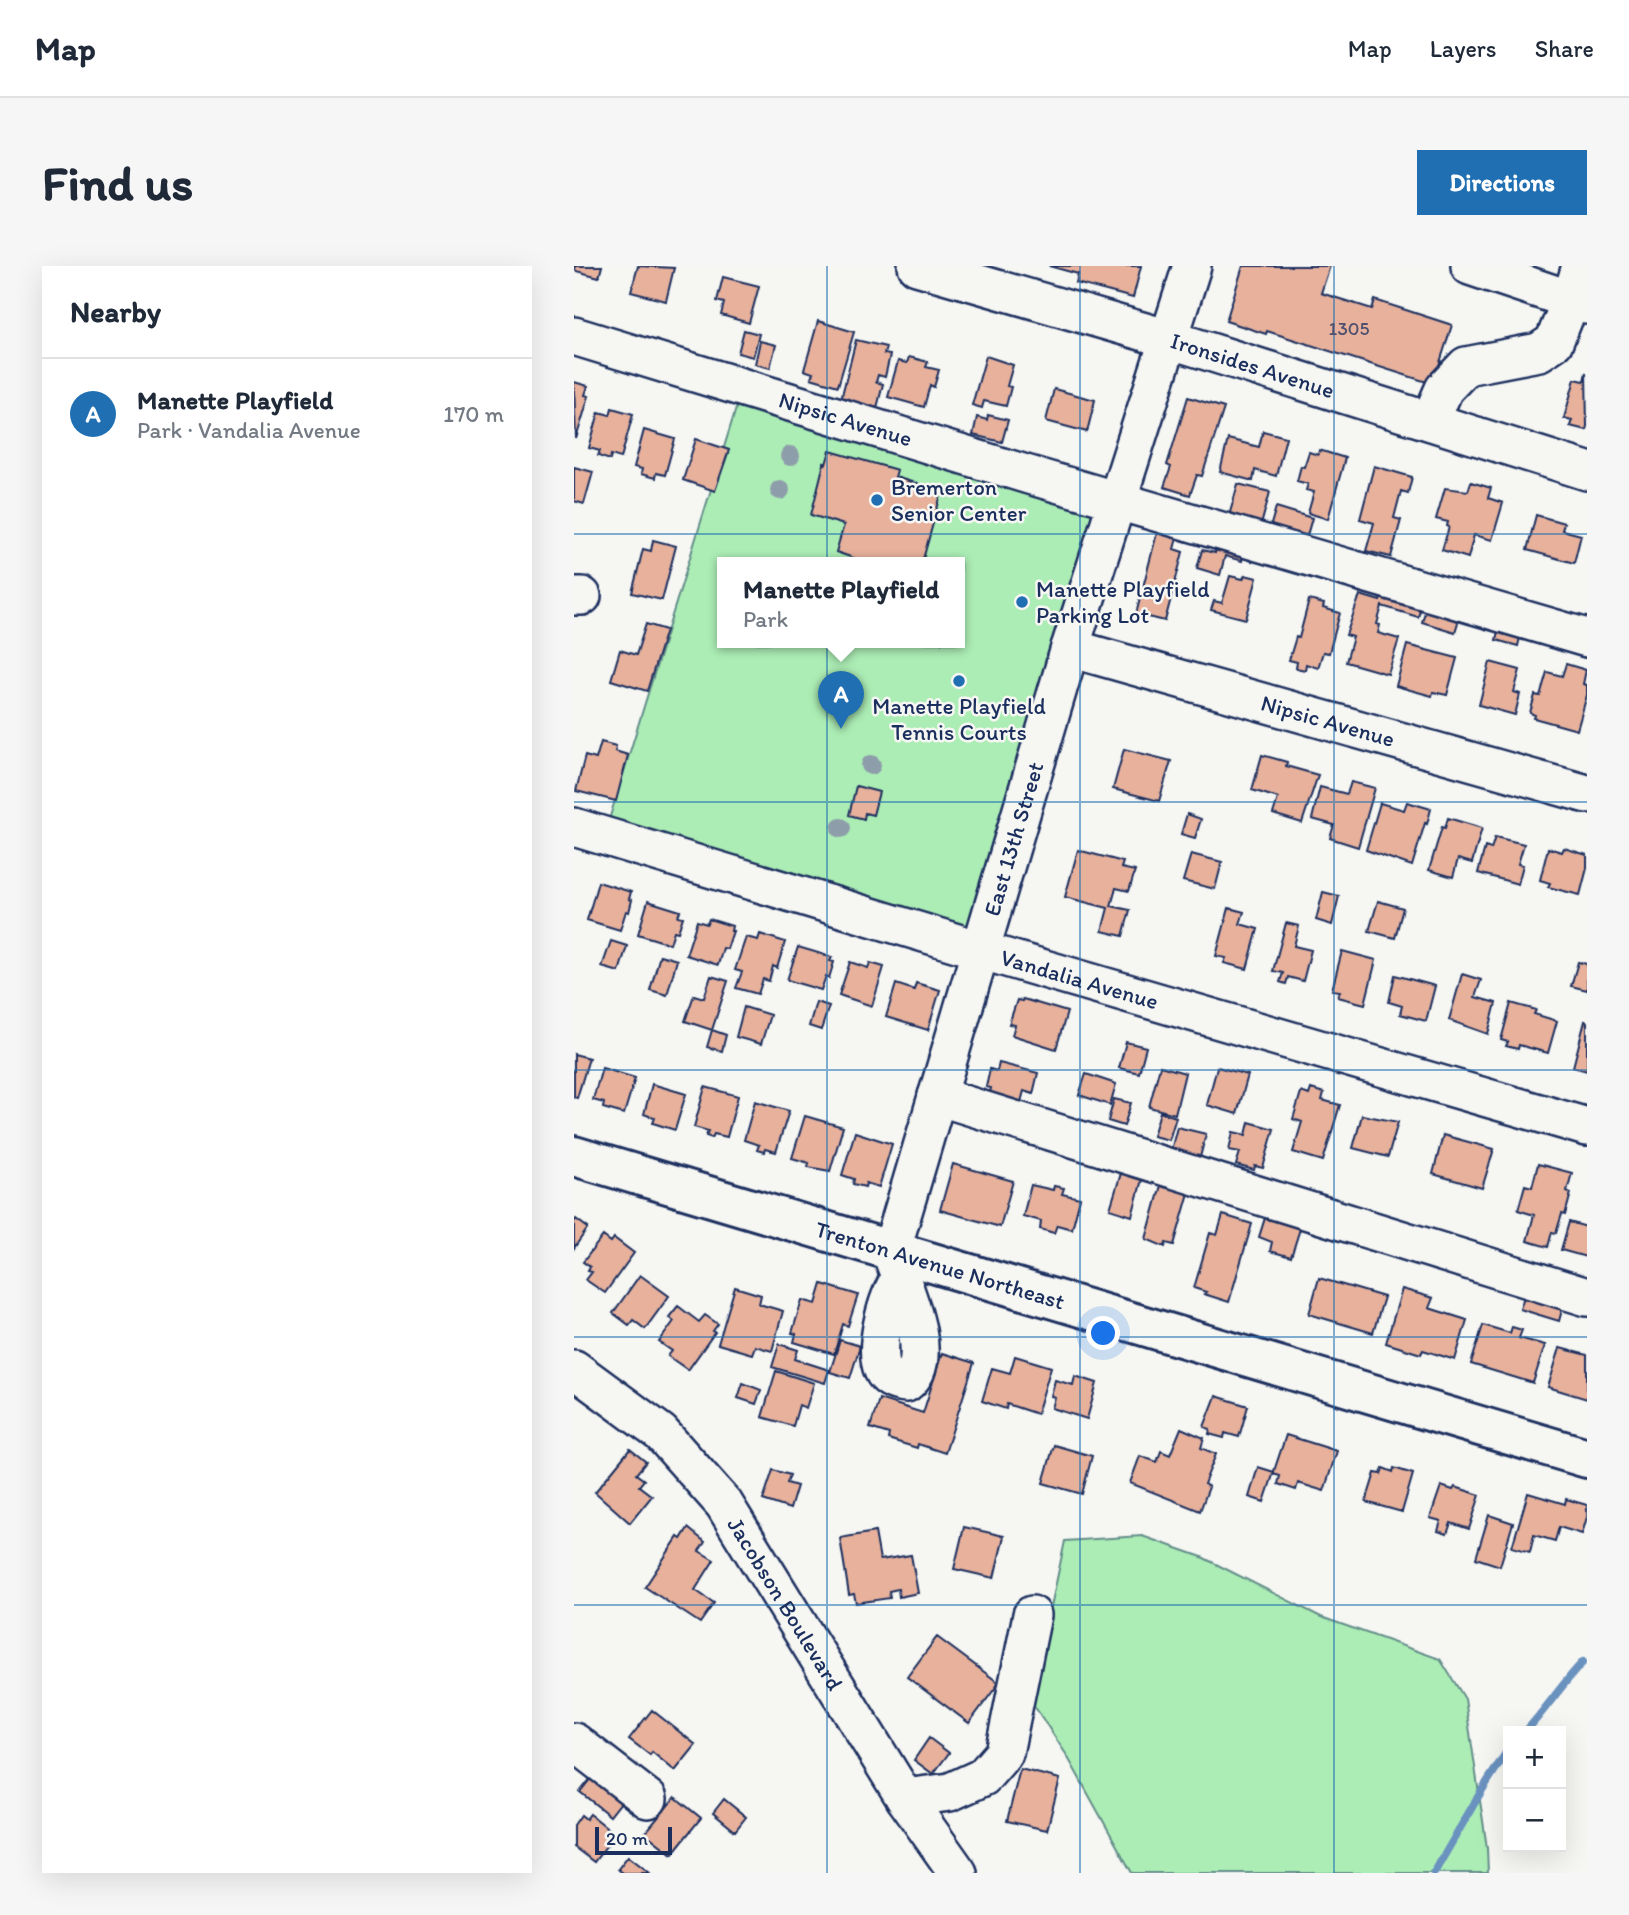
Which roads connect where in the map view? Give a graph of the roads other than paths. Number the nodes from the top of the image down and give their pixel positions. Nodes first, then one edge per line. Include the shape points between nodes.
1 (917, 266) edge
2 (1192, 266) edge
3 (1470, 266) edge
4 (1580, 290) edge
5 (574, 336) edge
6 (1169, 339) junction
7 (1430, 421) junction
8 (1587, 471) edge
9 (1115, 500) junction
10 (1587, 638) edge
11 (1070, 648) junction
12 (1587, 794) edge
13 (574, 827) edge
14 (979, 950) junction
15 (937, 1096) junction
16 (1587, 1127) edge
17 (574, 1156) edge
18 (895, 1265) junction
19 (1587, 1297) edge
20 (574, 1369) edge
21 (1587, 1458) edge
22 (1032, 1615) dead end
23 (574, 1742) edge
24 (905, 1798) junction
25 (648, 1799) dead end
26 (958, 1873) edge

1 - 6 street, Ironsides Avenue
2 - 6 street, East 13th Street
3 - 4 street
4 - 7 street via 1554,342 1539,352 1466,366 1444,389
5 - 9 street, Nipsic Avenue
6 - 7 street, Ironsides Avenue
6 - 9 street, East 13th Street
7 - 8 street, Ironsides Avenue
9 - 10 street, Nipsic Avenue
9 - 11 street, East 13th Street
11 - 12 street, Nipsic Avenue
11 - 14 street, East 13th Street
13 - 14 street, Vandalia Avenue
14 - 15 street, East 13th Street
14 - 16 street, Vandalia Avenue
15 - 18 street, East 13th Street
15 - 19 street
17 - 18 main road, Trenton Avenue Northeast
18 - 21 main road, Trenton Avenue Northeast
20 - 24 street, Jacobson Boulevard via 661,1433 724,1504
22 - 24 street via 1004,1753 983,1777 950,1792
23 - 25 street
24 - 26 street, Jacobson Boulevard

